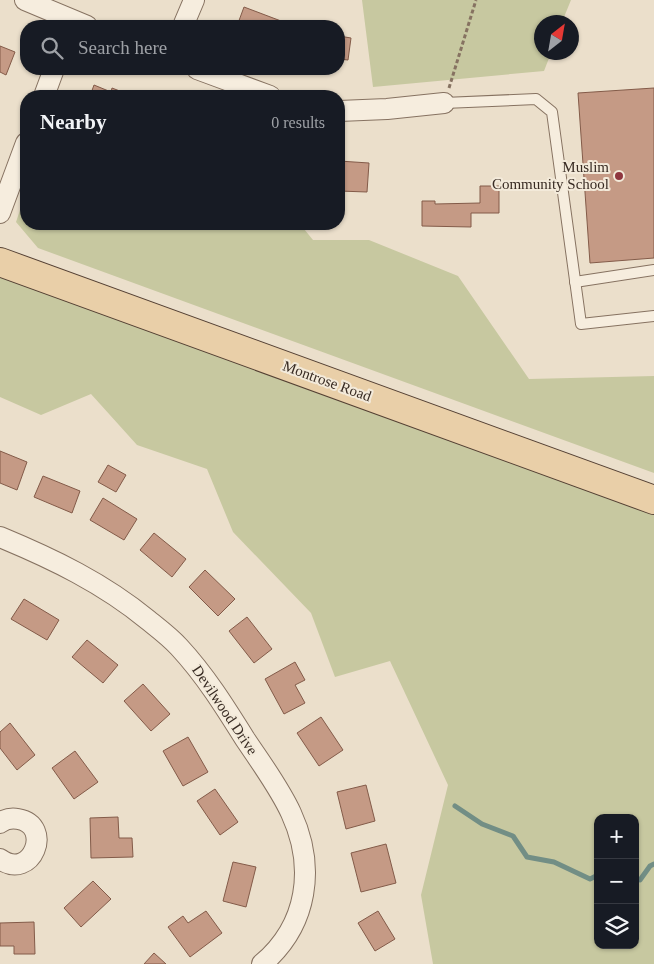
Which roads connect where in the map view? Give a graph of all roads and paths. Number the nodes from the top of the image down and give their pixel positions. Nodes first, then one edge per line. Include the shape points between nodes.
1 (26, 0) edge
2 (194, 0) edge
3 (476, 0) edge
4 (68, 20) edge
5 (186, 20) edge
6 (52, 75) edge
7 (213, 75) edge
8 (46, 90) edge
9 (254, 90) edge
10 (444, 103) junction
11 (345, 111) edge
12 (20, 159) edge
13 (0, 213) edge
14 (0, 262) edge
15 (654, 270) edge
16 (575, 282) junction
17 (654, 316) edge
18 (654, 500) edge
19 (0, 537) edge
20 (0, 823) edge
21 (0, 859) edge
22 (262, 964) edge

1 - 4 street
2 - 5 street
3 - 10 path
6 - 8 street
7 - 9 street
10 - 11 street
10 - 16 lane via 536,99 552,112
12 - 13 street
14 - 18 main road, Montrose Road
15 - 16 lane
16 - 17 lane via 581,324
19 - 22 street, Devilwood Drive via 82,574 118,597 178,646 216,694 282,795 300,835 305,858 305,885 301,906 290,930
20 - 21 street via 12,818 23,820 31,826 37,845 26,862 5,863

